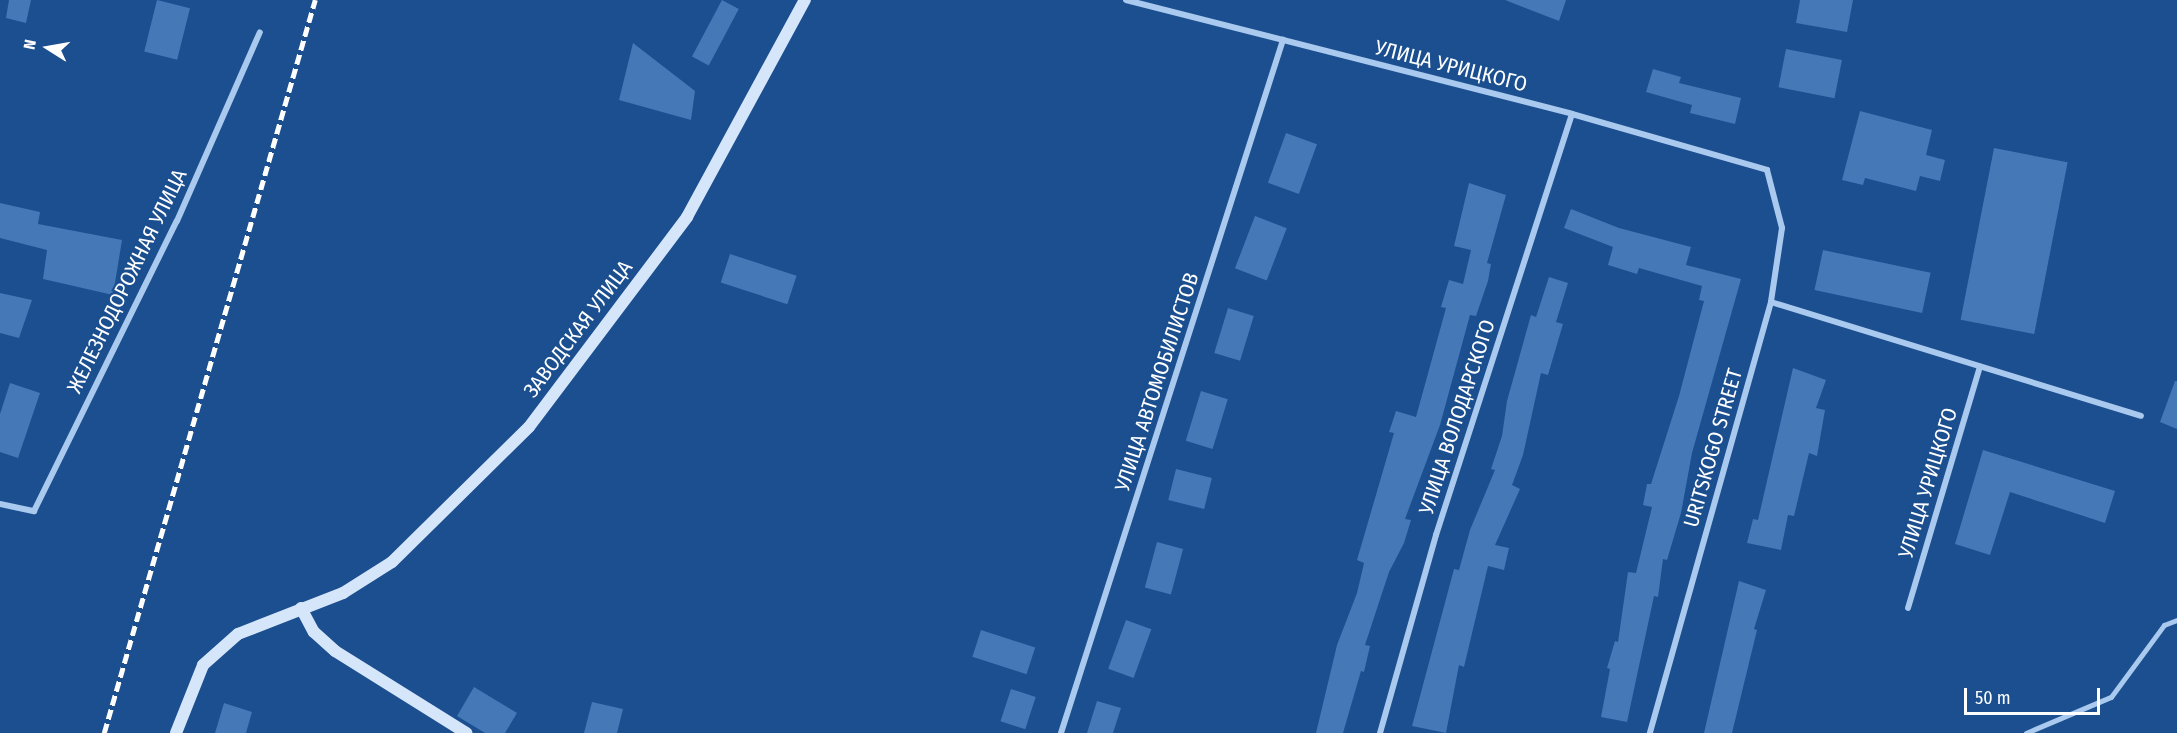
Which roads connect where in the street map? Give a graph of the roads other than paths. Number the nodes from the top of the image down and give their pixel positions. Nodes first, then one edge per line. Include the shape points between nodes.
1 (806, 0) edge
2 (1126, 0) edge
3 (260, 32) dead end
4 (1283, 40) junction
5 (1572, 114) junction
6 (1771, 302) junction
7 (1980, 367) junction
8 (2141, 416) dead end
9 (0, 504) edge
10 (301, 608) junction
11 (1908, 608) dead end
12 (2177, 620) edge
13 (176, 733) edge
14 (466, 733) edge
15 (1061, 733) edge
16 (1380, 733) edge
17 (1650, 733) edge
18 (2026, 733) edge

1 - 10 main road, ЗАВОДСКАЯ УЛИЦА via 687,217 529,427 392,562 343,593
2 - 4 street, УЛИЦА УРИЦКОГО
3 - 9 street, ЖЕЛЕЗНОДОРОЖНАЯ УЛИЦА via 177,221 34,511
4 - 5 street, УЛИЦА УРИЦКОГО
4 - 15 street, УЛИЦА АВТОМОБИЛИСТОВ
5 - 6 street, УЛИЦА УРИЦКОГО via 1767,170 1782,228
5 - 16 street, УЛИЦА ВОЛОДАРСКОГО via 1436,536
6 - 7 street
6 - 17 street, URITSKOGO STREET
7 - 8 street
7 - 11 street, УЛИЦА УРИЦКОГО
10 - 13 main road, ЗАВОДСКАЯ УЛИЦА via 238,634 203,665
10 - 14 main road via 314,632 334,651
12 - 18 lane via 2164,625 2111,697

